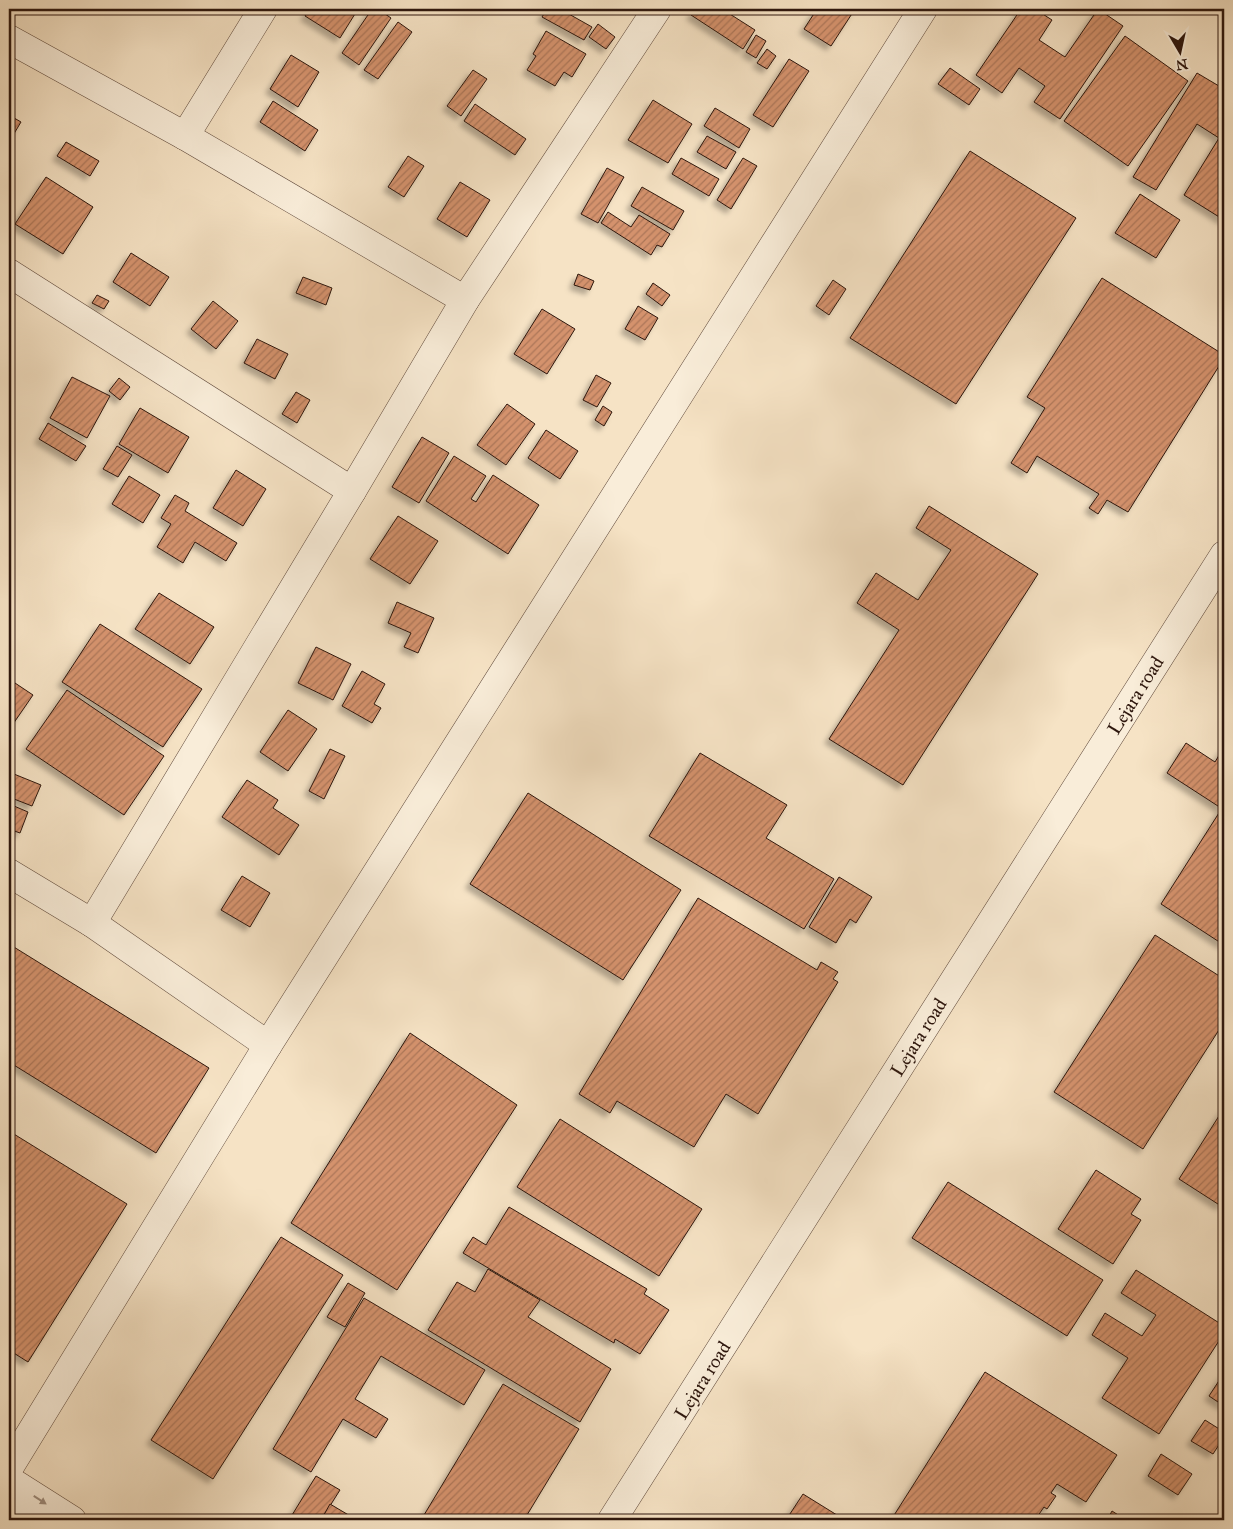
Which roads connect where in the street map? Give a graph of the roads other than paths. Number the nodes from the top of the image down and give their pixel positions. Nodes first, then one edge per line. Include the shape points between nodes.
1 (263, 9) edge
2 (657, 9) edge
3 (922, 9) edge
4 (9, 39) edge
5 (185, 136) junction
6 (9, 273) edge
7 (465, 300) junction
8 (352, 491) junction
9 (1224, 555) edge
10 (9, 873) edge
11 (92, 923) junction
12 (268, 1045) junction
13 (9, 1468) edge
14 (9, 1480) edge
15 (9, 1503) edge
16 (36, 1520) edge
17 (72, 1520) edge
18 (612, 1520) edge

1 - 5 street
2 - 7 street
3 - 12 street
4 - 5 street
5 - 7 street
6 - 8 street
7 - 8 street
8 - 11 street
9 - 18 street, Lejara road
10 - 11 street
11 - 12 street
12 - 13 street
14 -> 17 street
15 - 16 street

